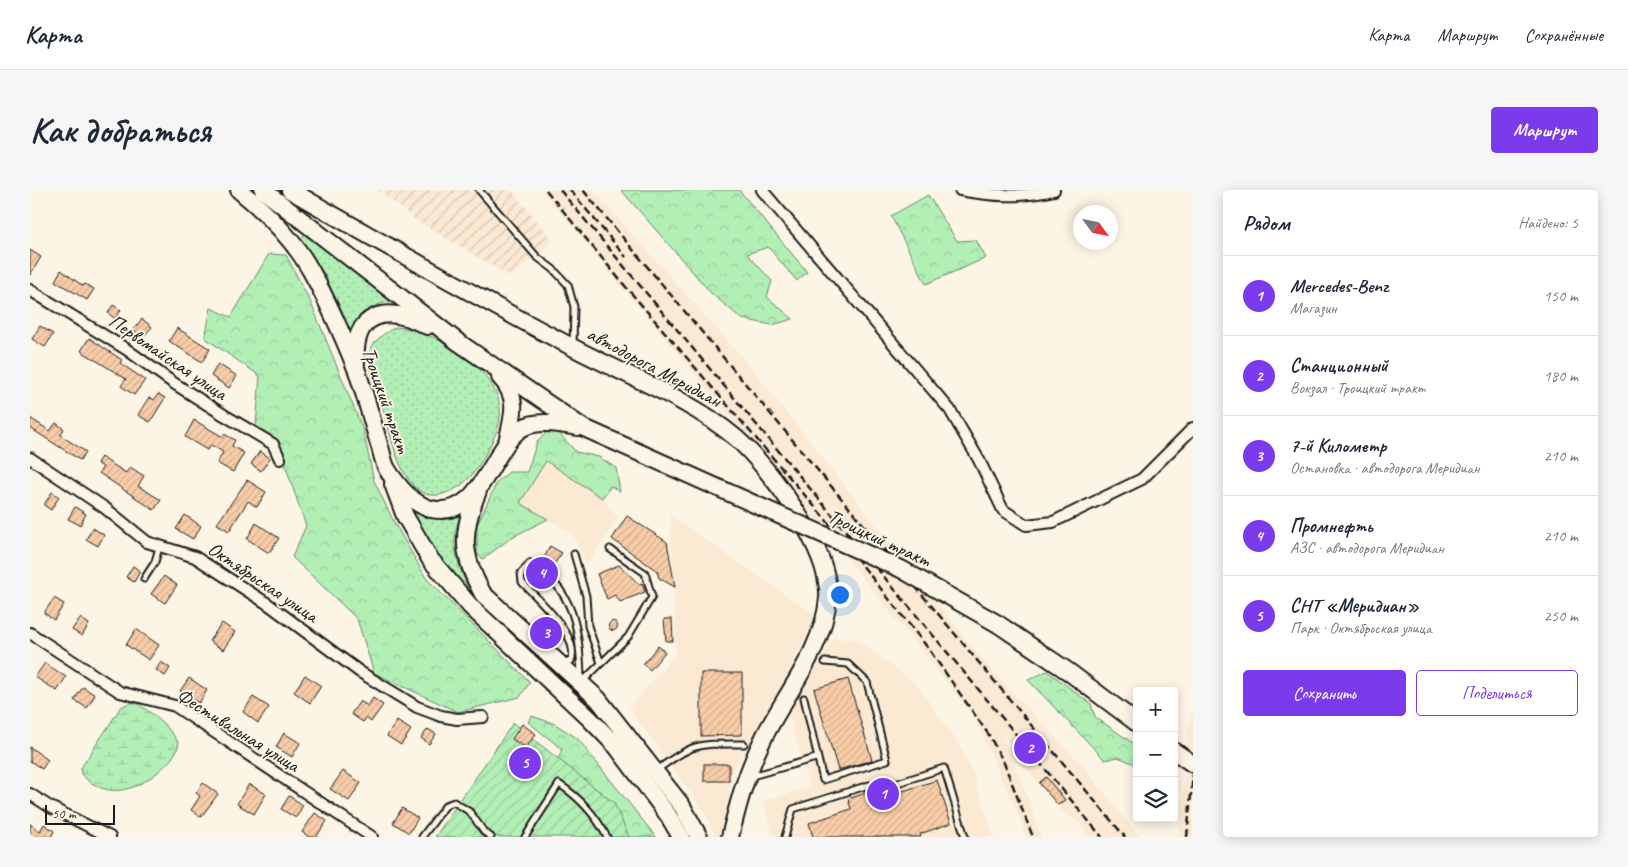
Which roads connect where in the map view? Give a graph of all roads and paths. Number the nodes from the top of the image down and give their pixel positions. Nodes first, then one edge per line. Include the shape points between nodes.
1 (239, 190) edge
2 (263, 190) edge
3 (290, 190) edge
4 (479, 190) edge
5 (762, 190) edge
6 (960, 190) edge
7 (1054, 190) edge
8 (30, 290) edge
9 (458, 342) junction
10 (573, 348) junction
11 (483, 361) junction
12 (356, 371) junction
13 (582, 427) junction
14 (1193, 428) edge
15 (507, 442) junction
16 (30, 458) edge
17 (280, 460) dead end
18 (387, 468) junction
19 (478, 491) junction
20 (159, 547) junction
21 (610, 549) dead end
22 (574, 554) dead end
23 (144, 579) dead end
24 (30, 633) edge
25 (826, 662) dead end
26 (600, 663) junction
27 (558, 664) junction
28 (581, 683) junction
29 (804, 698) dead end
30 (483, 718) dead end
31 (1133, 720) edge
32 (744, 744) dead end
33 (1178, 754) edge
34 (816, 758) junction
35 (1193, 764) edge
36 (656, 771) junction
37 (744, 778) junction
38 (30, 794) edge
39 (110, 837) edge
40 (372, 837) edge
41 (422, 837) edge
42 (491, 837) edge
43 (525, 837) edge
44 (607, 837) edge
45 (681, 837) edge
46 (699, 837) edge
47 (730, 837) edge
48 (785, 837) edge
49 (965, 837) edge

1 - 12 main road, Троицкий тракт via 264,210 296,248 311,272
2 - 9 main road, Троицкий тракт
3 - 10 main road, автодорога Меридиан
4 - 10 lane via 536,258 553,269 568,285 574,307
5 - 14 street via 950,410 1003,510 1026,525 1054,522 1142,479
6 - 7 street via 995,196
8 - 17 street, Первомайская улица via 273,444
9 - 11 main road, Троицкий тракт
9 - 12 main road via 415,319 386,314 376,316 357,336
10 - 37 main road, автодорога Меридиан via 702,412 737,439 782,492 818,548 827,577 826,612 818,637
11 - 13 main road, Троицкий тракт
11 - 15 main road via 512,392 515,403
12 - 18 main road, Троицкий тракт
13 - 15 main road, Троицкий тракт via 535,424 522,428
13 - 31 main road, Троицкий тракт, bridge via 901,569 998,624
15 - 19 main road, Троицкий тракт
16 - 20 street, Октябрьская улица via 105,508 146,542
18 - 19 main road, Троицкий тракт via 408,495 431,508 441,510 457,505
18 - 45 main road via 405,516 430,559 471,606 617,747
19 - 27 main road via 465,533 465,548 472,573 483,594
20 - 23 lane
20 - 30 street, Октябрьская улица via 195,557 282,614 360,672 417,707 457,719
21 - 26 lane via 645,573 652,597 628,637
22 - 26 lane via 586,596 588,626
24 - 40 street, Фестивальная улица via 120,692 175,706
25 - 34 lane via 848,664 868,682 887,760 823,780
26 - 28 lane
27 - 28 main road
27 - 28 lane via 571,661 574,652 569,636 522,582 521,572 530,563 557,582 570,606 580,645
28 - 36 main road via 598,699
29 - 34 lane
32 - 36 lane via 703,744 684,750
33 - 35 main road
34 - 37 lane
36 - 46 main road via 682,806
37 - 47 main road, автодорога Меридиан
38 - 39 street
41 - 42 lane via 446,804 454,802 470,812
43 - 44 lane via 559,784 574,793
48 - 49 lane via 793,809 869,785 876,790 944,768

